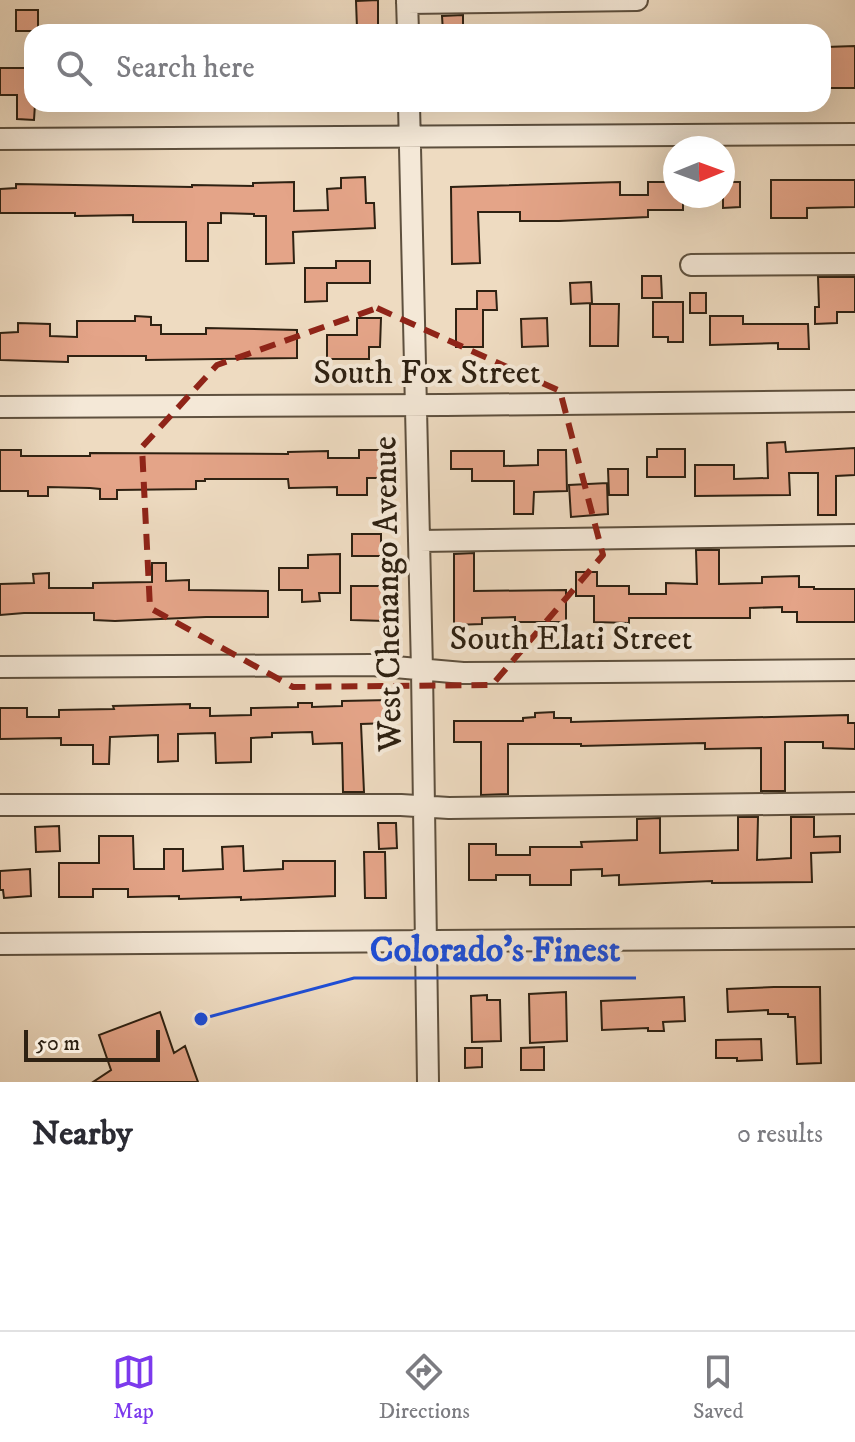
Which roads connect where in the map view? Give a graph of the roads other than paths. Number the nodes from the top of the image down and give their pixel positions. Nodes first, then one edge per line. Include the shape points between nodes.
1 (637, 0) edge
2 (407, 2) edge
3 (408, 24) edge
4 (409, 112) edge
5 (855, 134) edge
6 (410, 138) junction
7 (0, 139) edge
8 (855, 264) edge
9 (691, 265) dead end
10 (855, 401) edge
11 (416, 405) junction
12 (0, 407) edge
13 (855, 535) edge
14 (419, 541) junction
15 (0, 667) edge
16 (422, 670) junction
17 (855, 670) edge
18 (855, 803) edge
19 (0, 805) edge
20 (424, 805) junction
21 (855, 938) edge
22 (426, 940) junction
23 (0, 944) edge
24 (428, 1082) edge

1 - 2 street
2 - 3 street
4 - 6 street, West Chenango Avenue
5 - 6 street
6 - 7 street
6 - 11 street, West Chenango Avenue
8 - 9 street
10 - 11 street, South Fox Street
11 - 12 street, South Fox Street
11 - 14 street, West Chenango Avenue
13 - 14 street
14 - 16 street, West Chenango Avenue
15 - 16 street, South Elati Street via 372,665
16 - 17 street, South Elati Street
16 - 20 street, West Chenango Avenue
18 - 20 street
19 - 20 street
20 - 22 street, West Chenango Avenue
21 - 22 street
22 - 23 street
22 - 24 street, West Chenango Avenue

